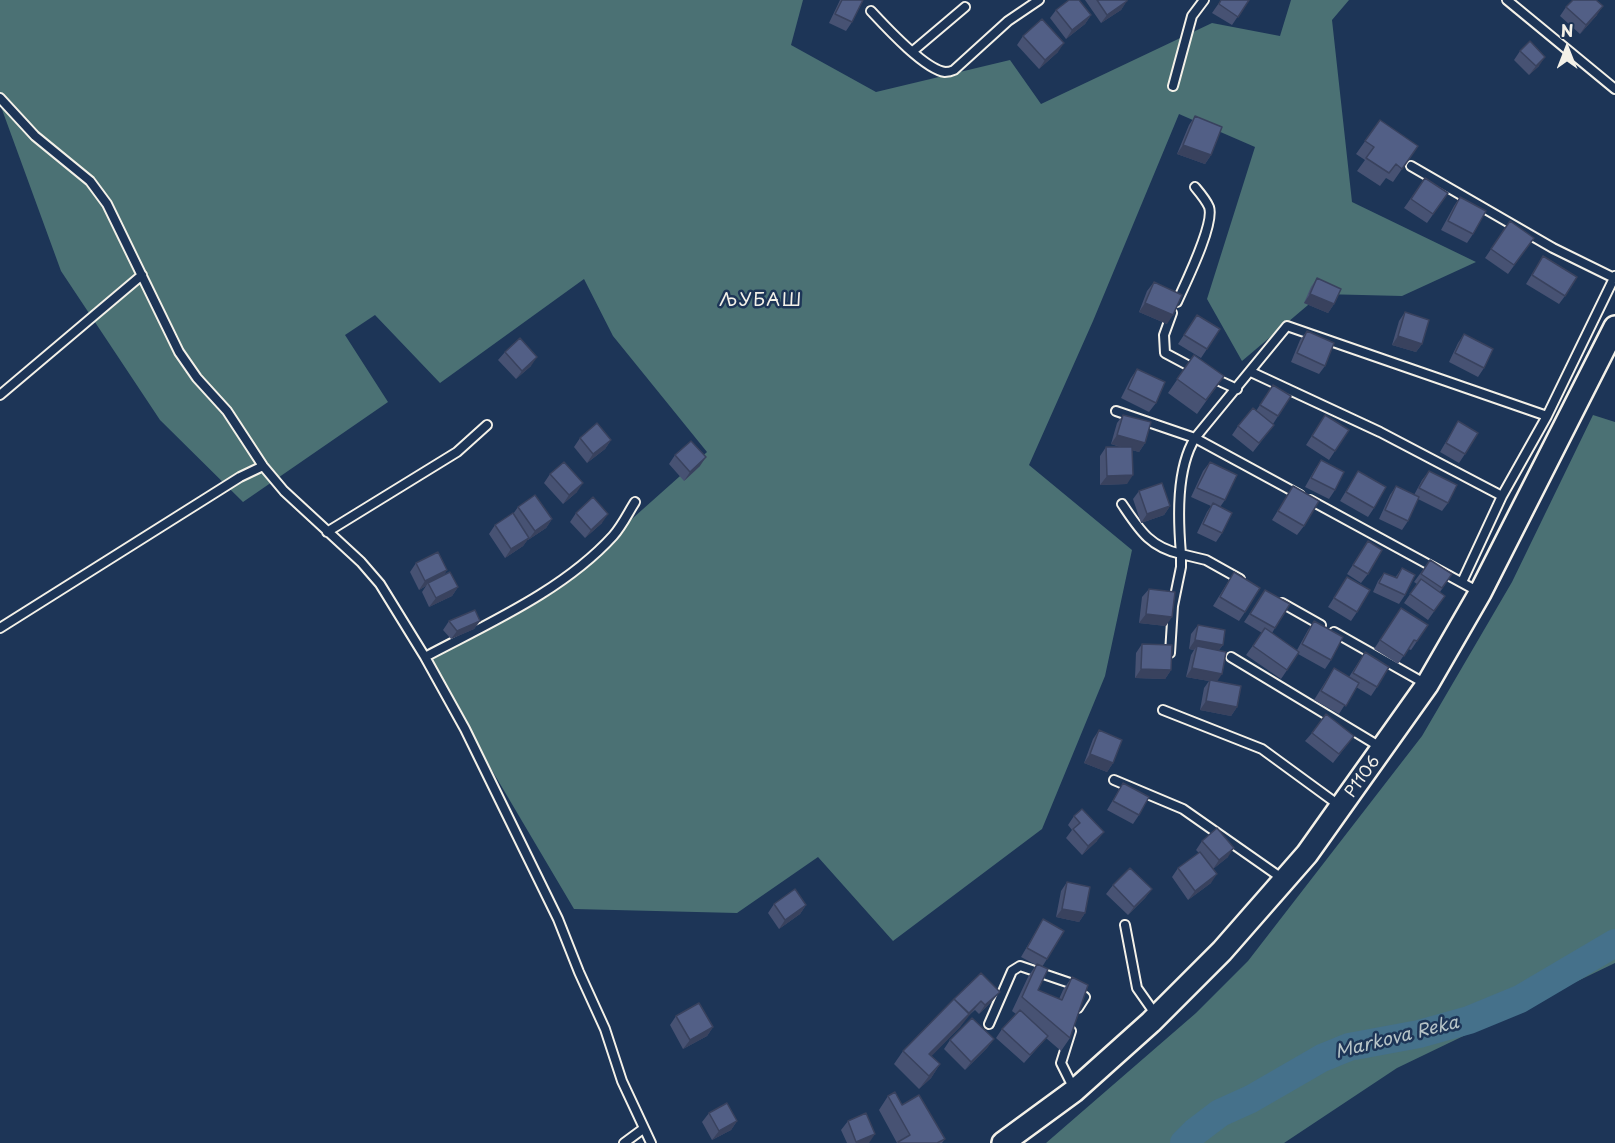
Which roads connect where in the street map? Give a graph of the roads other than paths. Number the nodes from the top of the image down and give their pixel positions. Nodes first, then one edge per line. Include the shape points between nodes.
1 (1039, 0) edge
2 (1204, 0) edge
3 (1507, 0) edge
4 (965, 7) dead end
5 (871, 11) dead end
6 (913, 51) junction
7 (1173, 86) dead end
8 (1615, 89) edge
9 (0, 99) edge
10 (1411, 166) edge
11 (1195, 187) dead end
12 (142, 275) junction
13 (1615, 277) edge
14 (1615, 327) edge
15 (1251, 372) junction
16 (1237, 389) junction
17 (0, 395) edge
18 (1116, 411) dead end
19 (1548, 416) junction
20 (487, 425) dead end
21 (1195, 438) junction
22 (263, 466) junction
23 (1502, 496) junction
24 (635, 502) dead end
25 (1122, 504) dead end
26 (327, 532) junction
27 (1181, 554) junction
28 (1461, 582) junction
29 (1246, 583) edge
30 (1480, 592) junction
31 (1276, 600) edge
32 (0, 628) edge
33 (425, 657) junction
34 (1231, 657) dead end
35 (1169, 664) edge
36 (1427, 685) junction
37 (1162, 710) dead end
38 (1383, 749) junction
39 (1114, 780) dead end
40 (1342, 807) junction
41 (1284, 880) junction
42 (1125, 925) dead end
43 (1076, 1014) edge
44 (1156, 1016) junction
45 (989, 1024) dead end
46 (1073, 1024) edge
47 (1074, 1091) junction
48 (643, 1129) junction
49 (624, 1143) edge
50 (651, 1143) edge
51 (1003, 1143) edge

1 - 6 lane via 1008,21 954,70 937,69
2 - 7 lane via 1192,16
3 - 8 lane
4 - 6 lane
5 - 6 lane
9 - 12 lane via 35,136 90,181 107,204
10 - 13 lane via 1553,248
11 - 16 lane via 1209,208 1209,217 1164,335 1165,353
12 - 17 lane
12 - 22 lane via 179,352 227,411
13 - 19 lane
14 - 30 main road, P1106
15 - 16 lane
15 - 19 lane via 1287,326
15 - 23 lane via 1380,432
16 - 21 lane
18 - 21 lane
19 - 23 lane
20 - 26 lane via 457,452
21 - 27 lane via 1183,468 1178,526
21 - 28 lane
22 - 26 lane
22 - 32 lane
23 - 28 lane
24 - 33 lane via 615,534 584,565 513,611
25 - 27 lane via 1142,535 1165,551
26 - 33 lane via 380,584
27 - 29 lane via 1206,560
27 - 35 lane
28 - 30 lane
30 - 36 main road, P1106
31 - 36 lane
33 - 48 lane via 465,729 558,919
34 - 38 lane
36 - 38 main road, P1106
37 - 40 lane via 1262,749
38 - 40 main road, P1106
39 - 41 lane via 1183,809
40 - 41 main road, P1106
41 - 44 main road, P1106 via 1222,951
42 - 44 lane via 1137,988
43 - 45 lane via 1085,997 1073,984 1020,966 1012,971
44 - 47 main road, P1106
46 - 47 lane via 1061,1063
47 - 51 main road, P1106
48 - 49 lane
48 - 50 lane

